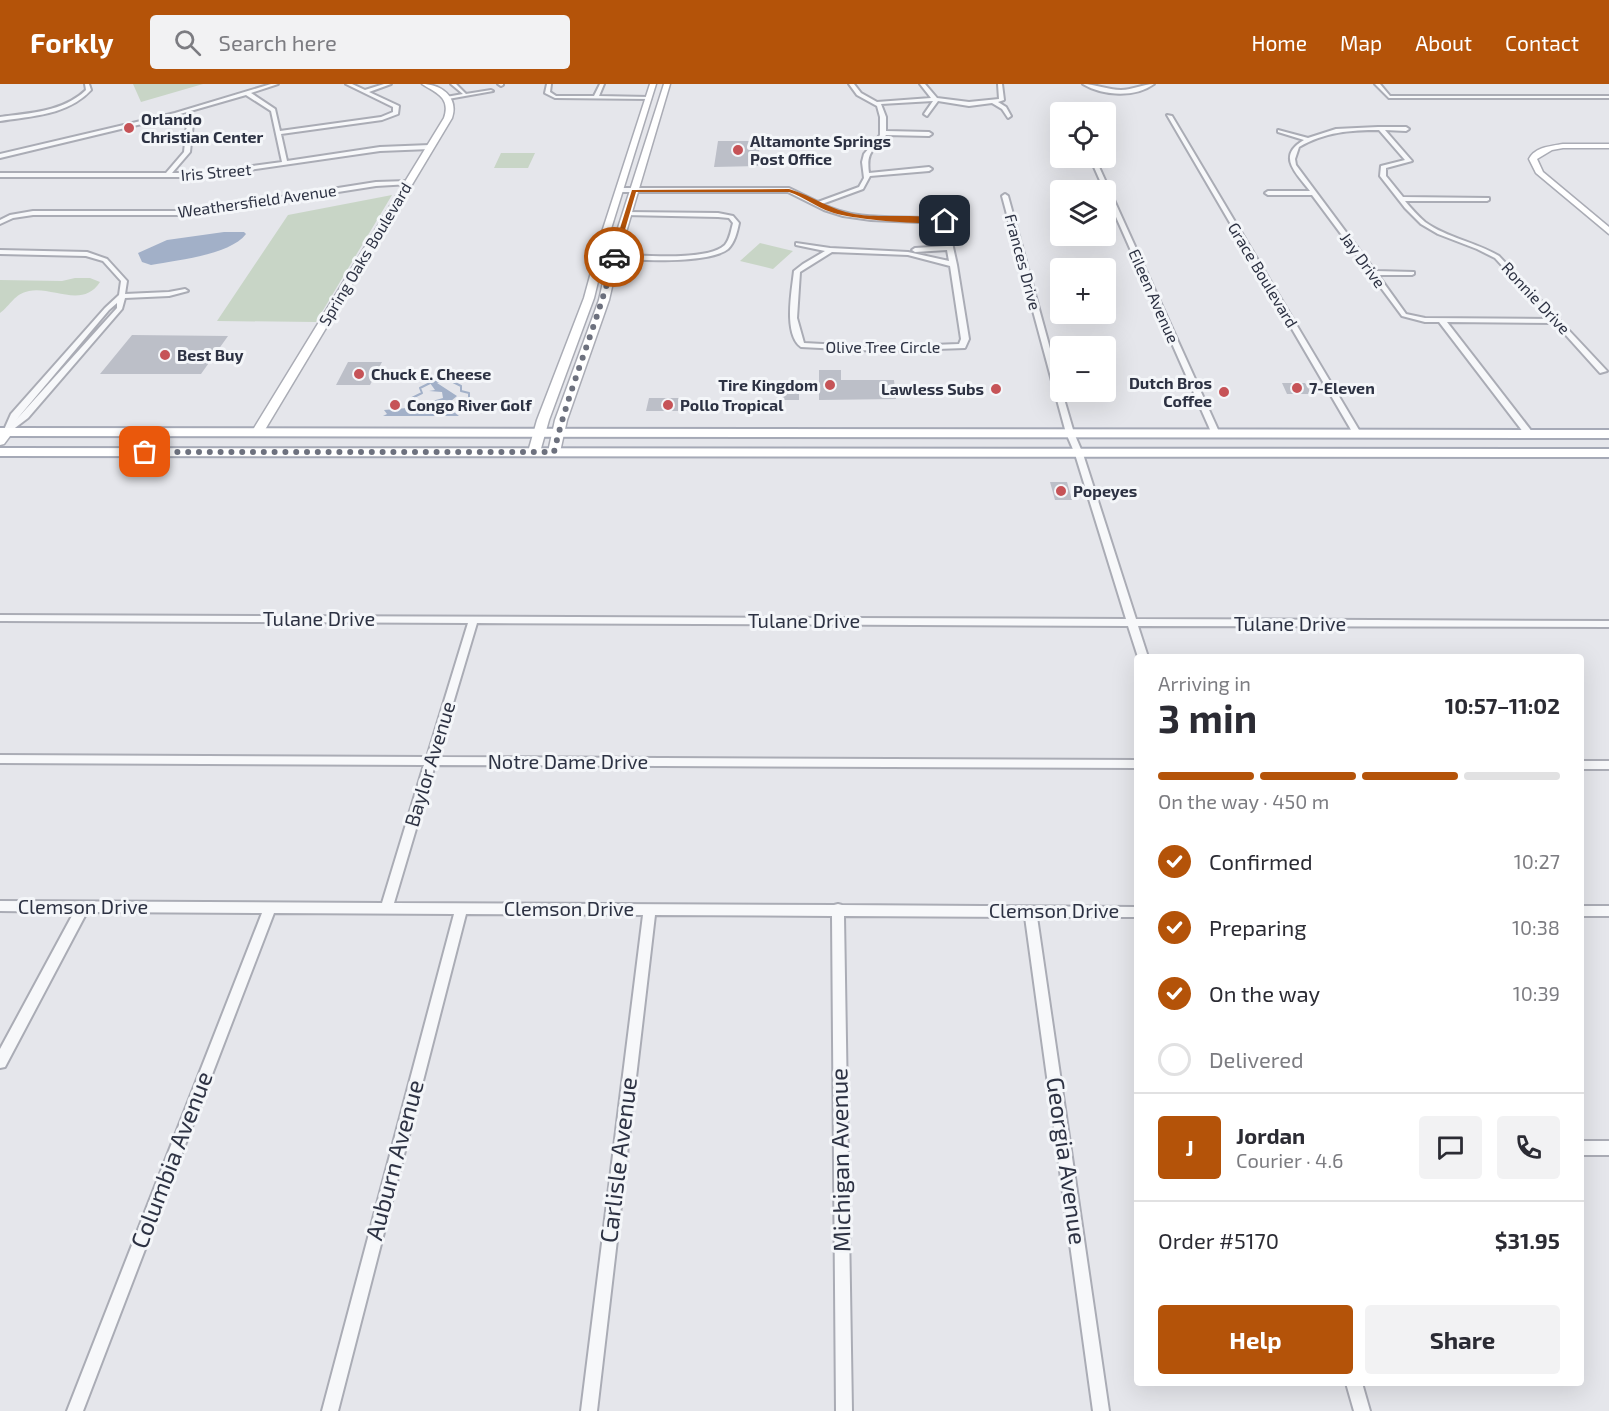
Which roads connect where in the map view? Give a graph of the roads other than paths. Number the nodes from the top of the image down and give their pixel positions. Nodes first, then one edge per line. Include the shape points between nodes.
1 (87, 84) edge
2 (276, 84) edge
3 (348, 84) edge
4 (389, 84) edge
5 (425, 84) edge
6 (453, 84) edge
7 (549, 84) edge
8 (602, 84) edge
9 (653, 84) edge
10 (667, 84) edge
11 (851, 84) edge
12 (922, 84) edge
13 (1000, 84) edge
14 (1085, 84) edge
15 (1152, 84) edge
16 (1377, 84) edge
17 (366, 91) junction
18 (491, 91) dead end
19 (247, 93) junction
20 (465, 94) junction
21 (1609, 97) edge
22 (448, 98) junction
23 (596, 98) junction
24 (649, 98) junction
25 (936, 100) junction
26 (994, 102) junction
27 (877, 103) junction
28 (176, 114) junction
29 (927, 114) dead end
30 (1008, 116) dead end
31 (1169, 116) dead end
32 (0, 119) edge
33 (1381, 129) junction
34 (1406, 129) dead end
35 (1280, 131) dead end
36 (279, 133) junction
37 (638, 133) junction
38 (883, 133) junction
39 (929, 134) dead end
40 (651, 137) junction
41 (1307, 139) junction
42 (1609, 146) edge
43 (430, 147) junction
44 (0, 156) edge
45 (285, 164) junction
46 (1096, 168) edge
47 (929, 169) dead end
48 (0, 175) edge
49 (867, 175) junction
50 (167, 176) junction
51 (408, 183) junction
52 (620, 190) junction
53 (633, 191) junction
54 (1268, 193) dead end
55 (1313, 193) junction
56 (1005, 196) dead end
57 (1403, 199) junction
58 (1487, 199) dead end
59 (819, 203) junction
60 (627, 214) junction
61 (0, 222) edge
62 (1609, 231) edge
63 (606, 232) junction
64 (798, 244) dead end
65 (950, 248) junction
66 (830, 250) junction
67 (894, 251) junction
68 (0, 252) edge
69 (614, 256) junction
70 (954, 265) junction
71 (1372, 273) junction
72 (1412, 273) dead end
73 (185, 291) dead end
74 (122, 296) junction
75 (1442, 321) junction
76 (1558, 321) junction
77 (1603, 370) dead end
78 (257, 433) junction
79 (539, 433) junction
80 (558, 434) junction
81 (1070, 434) junction
82 (1216, 434) junction
83 (1609, 434) edge
84 (2, 435) edge
85 (1358, 435) junction
86 (1468, 435) junction
87 (1530, 435) junction
88 (0, 452) edge
89 (167, 452) junction
90 (534, 452) junction
91 (554, 452) junction
92 (1609, 453) edge
93 (1079, 454) junction
94 (1294, 454) junction
95 (1359, 454) junction
96 (0, 618) edge
97 (474, 619) junction
98 (1133, 624) junction
99 (1609, 624) edge
100 (1142, 654) edge
101 (0, 759) edge
102 (432, 761) junction
103 (1134, 764) edge
104 (1584, 765) edge
105 (1609, 765) edge
106 (0, 906) edge
107 (83, 907) junction
108 (270, 908) junction
109 (386, 909) junction
110 (461, 909) junction
111 (650, 909) junction
112 (838, 909) junction
113 (1584, 911) edge
114 (1609, 911) edge
115 (1030, 912) junction
116 (1134, 912) edge
117 (0, 1062) edge
118 (1584, 1148) edge
119 (1609, 1148) edge
120 (1355, 1386) edge
121 (75, 1411) edge
122 (330, 1411) edge
123 (590, 1411) edge
124 (844, 1411) edge
125 (1101, 1411) edge
126 (1362, 1411) edge

1 - 32 street via 89,90 85,95 69,104
2 - 19 street
3 - 17 street
4 - 17 street
5 - 22 main road
6 - 20 street
7 - 23 street via 548,93 555,97
8 - 23 street
9 - 24 main road
10 - 40 main road
11 - 27 street via 859,94
12 - 25 street
13 - 26 street via 1002,100
14 - 15 street via 1122,91 1146,89
16 - 21 street via 1389,97
17 - 36 street via 396,106 396,113
18 - 20 street
19 - 28 street
19 - 36 street via 273,110
20 - 22 street
22 - 43 main road, Spring Oaks Boulevard via 451,112
23 - 24 street
24 - 37 main road
25 - 26 street
25 - 27 street
25 - 29 street
26 - 30 street
27 - 38 street via 883,117
28 - 44 street
28 - 50 street via 190,123 190,146
31 - 85 street, Grace Boulevard
33 - 34 street
33 - 41 street via 1334,131
33 - 57 street, Ronnie Drive via 1409,161 1381,171
35 - 41 street
36 - 45 street
37 - 40 main road
37 - 52 main road
38 - 39 street
38 - 49 street via 866,152 863,162
40 - 53 main road
41 - 55 street, Jay Drive via 1292,159
42 - 62 main road via 1550,148 1533,159 1541,173
43 - 45 street, Iris Street via 380,149
43 - 51 main road, Spring Oaks Boulevard
45 - 50 street, Iris Street
46 - 82 street, Eileen Avenue
47 - 49 street
48 - 50 street, Iris Street
49 - 59 street via 861,188
51 - 61 street, Weathersfield Avenue via 375,184 193,213 33,213
51 - 78 main road, Spring Oaks Boulevard
52 - 53 street
52 - 63 main road
53 - 59 street via 789,190
53 - 60 main road
54 - 55 street
55 - 71 street, Jay Drive
56 - 81 street, Frances Drive
57 - 58 street
57 - 76 street, Ronnie Drive via 1423,222 1497,257
59 - 65 street, Olive Tree Circle via 832,211 857,217 945,221
60 - 69 main road
60 - 69 street via 718,214 731,217 736,223 730,242 718,252 699,256
63 - 69 main road via 606,248
63 - 79 main road via 589,298
64 - 66 street
65 - 67 street
65 - 70 street, Olive Tree Circle
66 - 67 street
66 - 70 street, Olive Tree Circle via 797,271 793,313 795,335 801,345 962,346 965,339
67 - 70 street via 934,257
68 - 74 street via 73,252 100,257 124,281
69 - 80 main road via 604,300
71 - 72 street
71 - 75 street, Jay Drive via 1404,315
73 - 74 street
74 - 84 street via 120,308 26,417
75 - 76 street, Jay Drive
75 - 87 street
76 - 77 street, Ronnie Drive
78 - 79 main road
78 - 84 main road
78 - 89 main road via 241,442 186,446
79 - 80 main road
79 - 90 main road
80 - 81 main road
80 - 91 main road
81 - 82 main road
81 - 93 street, Frances Drive
82 - 85 main road
83 - 87 main road
85 - 86 main road
85 - 94 main road via 1345,446 1302,447
86 - 87 main road
86 - 95 main road via 1376,442
88 - 89 main road
89 - 90 main road
90 - 91 main road
91 - 93 main road
92 - 95 main road
93 - 94 main road
93 - 98 street, Frances Drive
94 - 95 main road
96 - 97 street, Tulane Drive
97 - 98 street, Tulane Drive
97 - 102 street, Baylor Avenue
98 - 99 street, Tulane Drive
98 - 100 street, Frances Drive
101 - 102 street, Notre Dame Drive
102 - 103 street, Notre Dame Drive
102 - 109 street, Baylor Avenue
104 - 105 street
106 - 107 street, Clemson Drive
107 - 108 street, Clemson Drive
107 - 117 street
108 - 109 street, Clemson Drive
108 - 121 street, Columbia Avenue
109 - 110 street, Clemson Drive
110 - 111 street, Clemson Drive
110 - 122 street, Auburn Avenue
111 - 112 street, Clemson Drive
111 - 123 street, Carlisle Avenue
112 - 115 street, Clemson Drive
112 - 124 street, Michigan Avenue
113 - 114 street
115 - 116 street, Clemson Drive
115 - 125 street, Georgia Avenue
118 - 119 street
120 - 126 street

